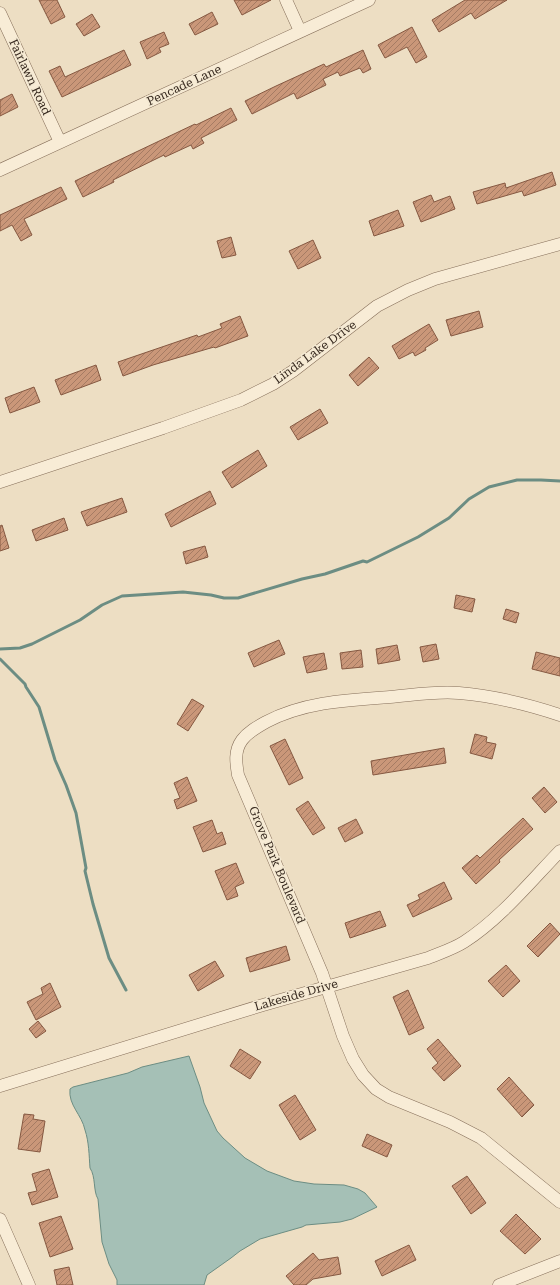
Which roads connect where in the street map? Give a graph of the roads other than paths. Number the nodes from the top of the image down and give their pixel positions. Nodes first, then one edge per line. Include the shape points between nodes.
1 (286, 0) edge
2 (369, 0) edge
3 (0, 12) edge
4 (300, 31) junction
5 (60, 142) junction
6 (0, 170) edge
7 (560, 244) edge
8 (0, 482) edge
9 (560, 715) edge
10 (560, 851) edge
11 (327, 987) junction
12 (0, 1086) edge
13 (560, 1202) edge
14 (0, 1219) edge
15 (560, 1261) edge
16 (29, 1285) edge
17 (499, 1285) edge

1 - 4 street
2 - 4 street, Pencade Lane
3 - 5 street, Fairlawn Road
4 - 5 street, Pencade Lane
5 - 6 street, Pencade Lane
7 - 8 street, Linda Lake Drive via 435,279 408,290 378,306 293,371 240,400
9 - 11 street, Grove Park Boulevard via 514,702 457,693 352,700 312,705 278,716 248,734 241,742 237,751 238,775
10 - 11 street, Lakeside Drive via 498,915 464,942 428,958
11 - 12 street, Lakeside Drive
11 - 13 street, Grove Park Boulevard via 353,1059 371,1084 389,1097 476,1135
14 - 16 street
15 - 17 street

